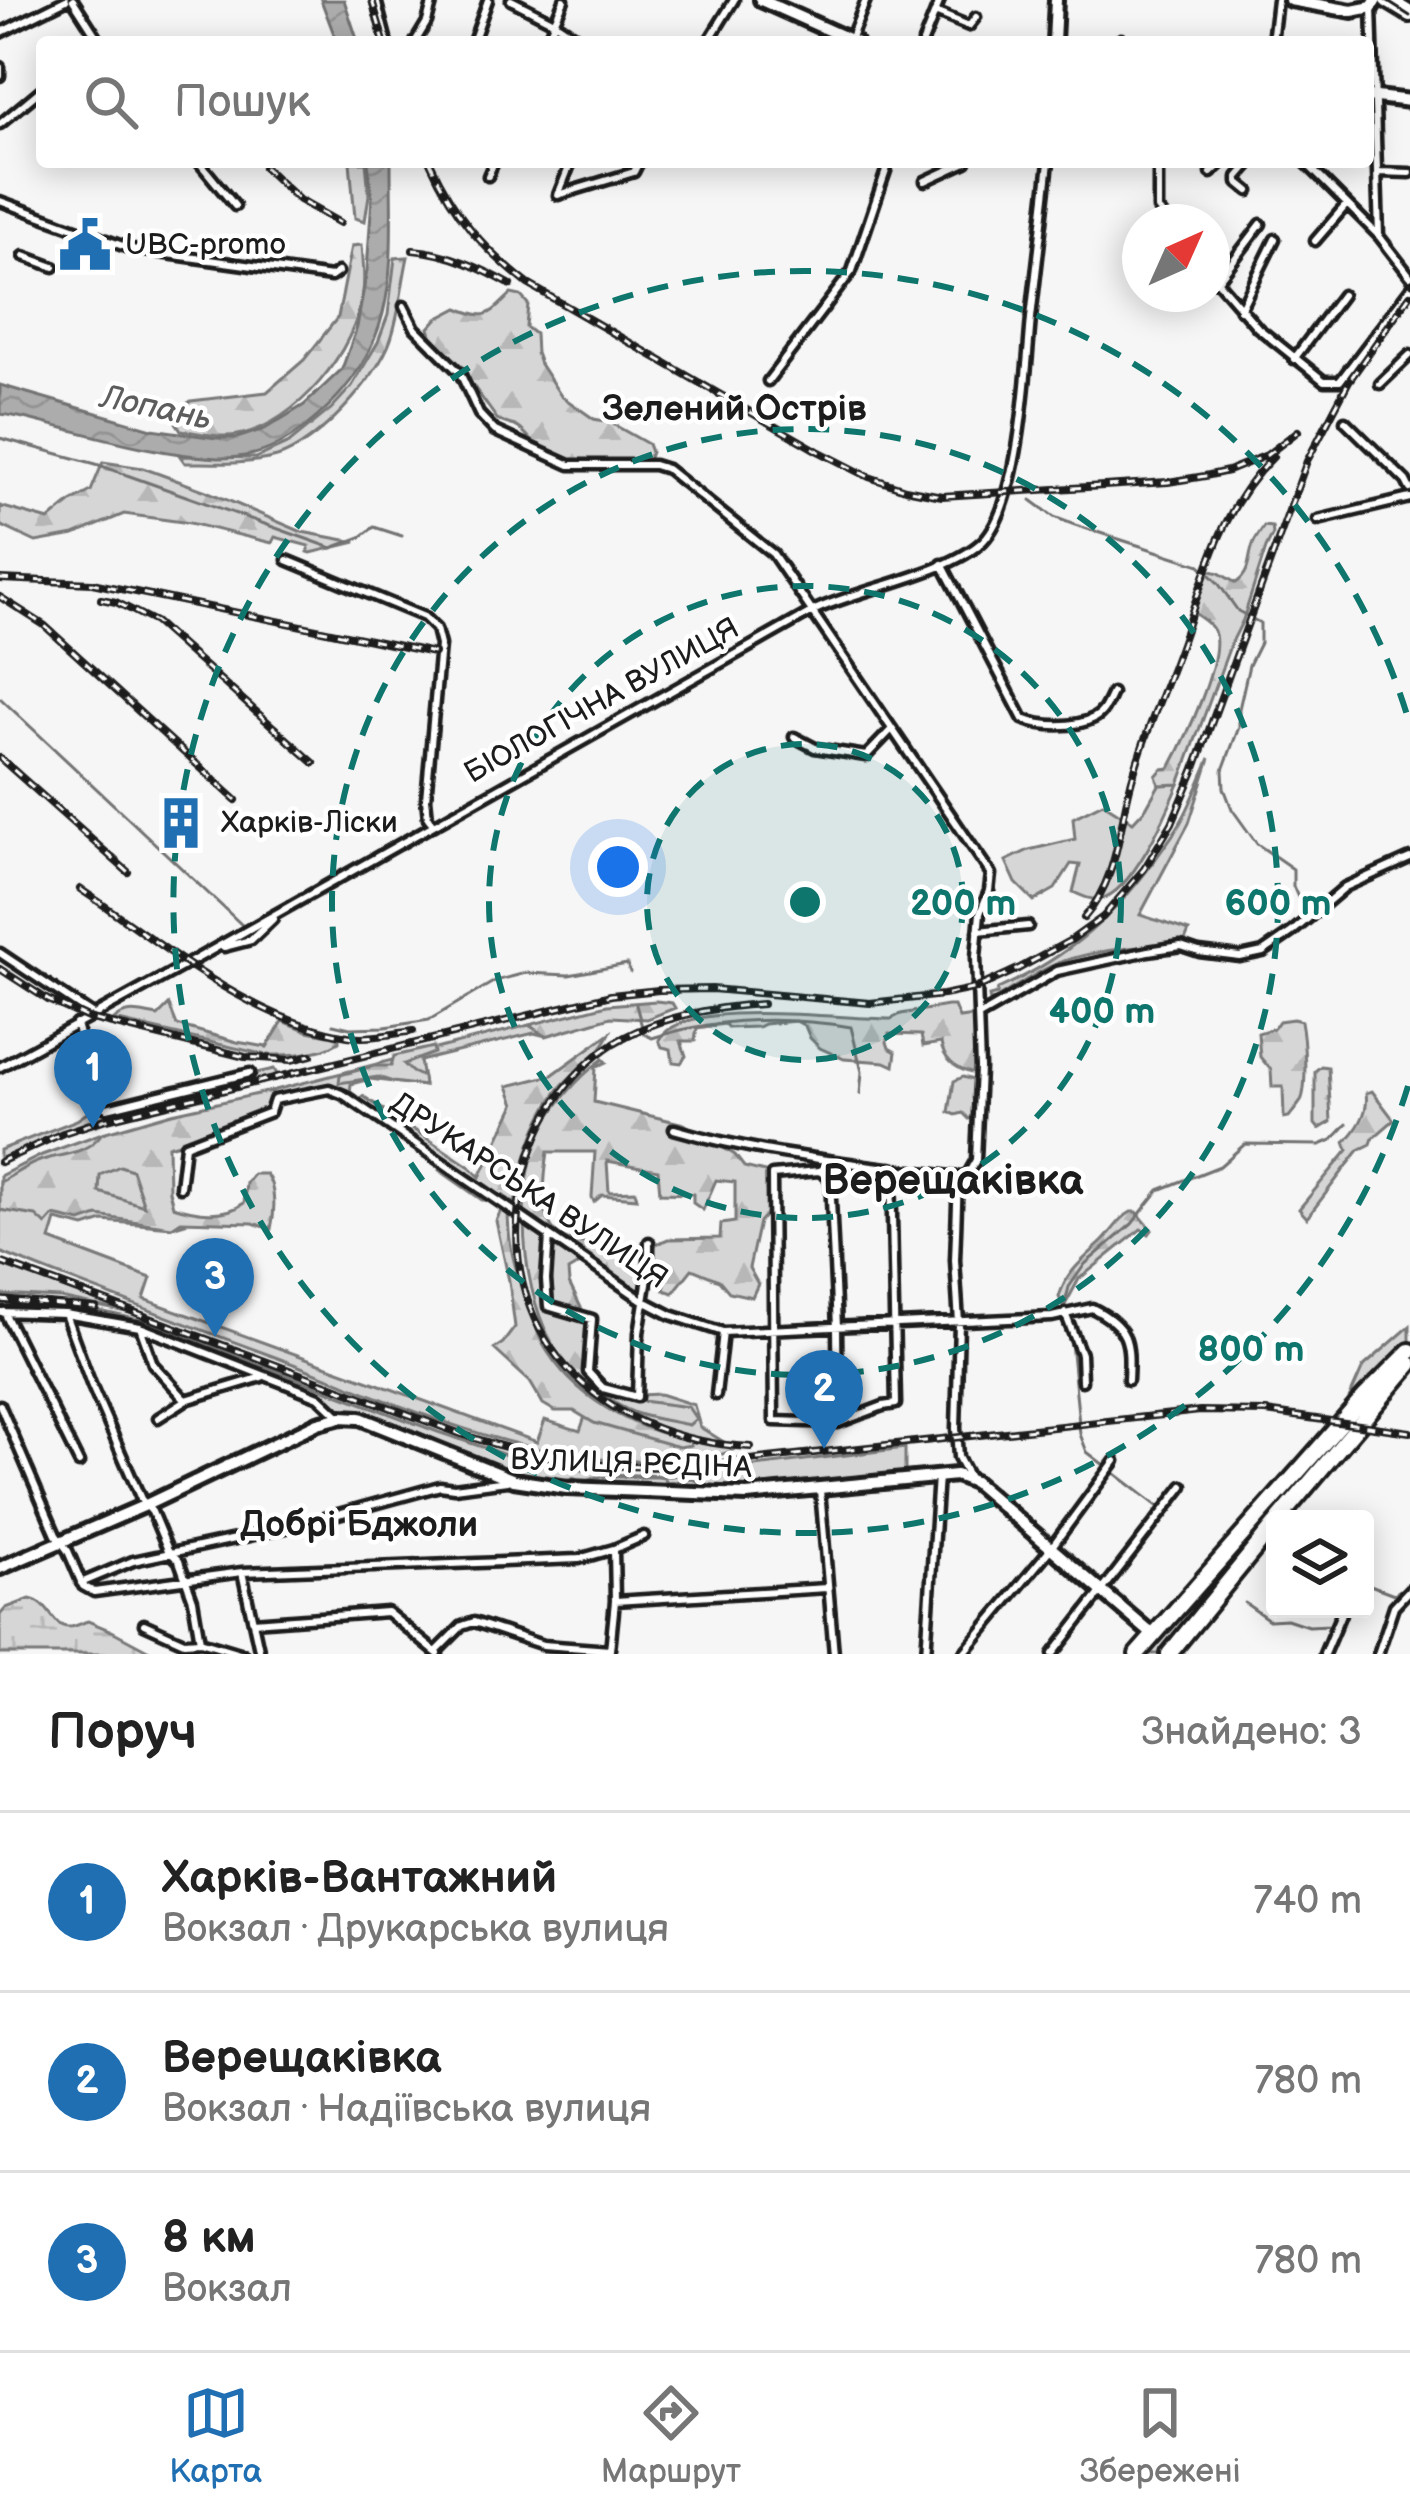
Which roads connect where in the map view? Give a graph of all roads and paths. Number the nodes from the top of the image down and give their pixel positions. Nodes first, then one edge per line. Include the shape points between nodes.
1 (70, 0) edge
2 (376, 0) edge
3 (433, 0) edge
4 (488, 0) edge
5 (511, 0) edge
6 (564, 0) edge
7 (734, 0) edge
8 (866, 0) edge
9 (940, 0) edge
10 (1056, 0) edge
11 (1276, 0) edge
12 (1290, 0) edge
13 (765, 1) edge
14 (1378, 2) edge
15 (935, 12) junction
16 (1410, 14) edge
17 (976, 16) dead end
18 (554, 22) junction
19 (0, 33) edge
20 (96, 36) edge
21 (385, 36) edge
22 (419, 36) edge
23 (475, 36) edge
24 (548, 36) edge
25 (575, 36) edge
26 (712, 36) edge
27 (842, 36) edge
28 (855, 36) edge
29 (925, 36) edge
30 (1054, 36) edge
31 (1273, 36) edge
32 (1374, 56) edge
33 (36, 94) edge
34 (1374, 96) edge
35 (1410, 101) edge
36 (0, 124) edge
37 (1374, 129) edge
38 (204, 168) edge
39 (491, 168) edge
40 (569, 168) edge
41 (636, 168) edge
42 (887, 168) edge
43 (952, 168) edge
44 (1047, 168) edge
45 (1158, 168) edge
46 (1216, 168) edge
47 (1246, 168) edge
48 (1311, 168) edge
49 (1378, 172) junction
50 (1211, 173) dead end
51 (1410, 173) edge
52 (488, 176) dead end
53 (925, 181) dead end
54 (1249, 190) dead end
55 (0, 201) edge
56 (1158, 204) edge
57 (1347, 204) junction
58 (235, 206) dead end
59 (1261, 224) dead end
60 (1379, 236) junction
61 (1275, 239) dead end
62 (1315, 242) dead end
63 (23, 256) dead end
64 (1230, 261) edge
65 (54, 267) dead end
66 (338, 272) dead end
67 (1410, 276) edge
68 (1410, 290) edge
69 (1342, 295) dead end
70 (1230, 298) edge
71 (404, 306) dead end
72 (1240, 310) junction
73 (1410, 355) edge
74 (1294, 359) junction
75 (768, 381) dead end
76 (1380, 384) dead end
77 (1345, 421) dead end
78 (1410, 494) edge
79 (1318, 520) dead end
80 (287, 560) dead end
81 (942, 564) junction
82 (812, 611) junction
83 (1112, 693) dead end
84 (891, 730) junction
85 (794, 737) dead end
86 (433, 824) junction
87 (1410, 858) edge
88 (1028, 926) dead end
89 (978, 931) junction
90 (0, 953) edge
91 (93, 1015) junction
92 (978, 1017) junction
93 (76, 1024) junction
94 (0, 1067) edge
95 (250, 1072) dead end
96 (674, 1129) dead end
97 (833, 1161) junction
98 (891, 1168) junction
99 (819, 1171) junction
100 (958, 1177) junction
101 (180, 1187) dead end
102 (549, 1236) junction
103 (649, 1242) dead end
104 (644, 1301) junction
105 (2, 1312) edge
106 (1065, 1313) junction
107 (65, 1314) junction
108 (959, 1322) junction
109 (896, 1325) junction
110 (140, 1327) junction
111 (837, 1327) junction
112 (773, 1329) junction
113 (723, 1332) junction
114 (1410, 1351) edge
115 (1410, 1364) edge
116 (265, 1376) junction
117 (1128, 1380) dead end
118 (1082, 1381) dead end
119 (716, 1395) dead end
120 (186, 1400) junction
121 (0, 1405) edge
122 (341, 1417) junction
123 (158, 1418) dead end
124 (838, 1423) junction
125 (958, 1457) junction
126 (1115, 1461) dead end
127 (79, 1463) dead end
128 (942, 1475) junction
129 (514, 1480) junction
130 (974, 1483) junction
131 (1183, 1486) dead end
132 (820, 1489) junction
133 (146, 1505) junction
134 (1286, 1510) edge
135 (1266, 1535) edge
136 (644, 1536) dead end
137 (61, 1542) junction
138 (1051, 1548) junction
139 (614, 1549) junction
140 (172, 1553) junction
141 (0, 1568) edge
142 (242, 1572) junction
143 (184, 1578) junction
144 (81, 1582) junction
145 (827, 1588) junction
146 (1103, 1592) junction
147 (1407, 1592) edge
148 (615, 1601) junction
149 (1339, 1618) edge
150 (254, 1622) junction
151 (144, 1624) dead end
152 (1154, 1635) junction
153 (200, 1641) junction
154 (610, 1652) edge
155 (1173, 1652) edge
156 (437, 1653) edge
157 (243, 1654) edge
158 (260, 1654) edge
159 (834, 1654) edge
160 (926, 1654) edge
161 (963, 1654) edge
162 (1053, 1654) edge
163 (1137, 1654) edge
164 (1324, 1654) edge
165 (1378, 1654) edge

1 - 19 street
1 - 20 street
2 - 21 street
3 - 22 street
4 - 23 street
5 - 18 street
6 - 18 street
7 - 26 street
8 - 28 street
9 - 15 street
10 - 30 main road
11 - 31 street
12 - 14 main road via 1352,11
13 - 27 main road
14 - 16 main road
14 - 32 street
15 - 17 street via 969,26
15 - 29 street
18 - 24 street
18 - 25 street
33 - 36 street
34 - 35 main road
37 - 49 street
38 - 58 street
39 - 52 street
40 - 41 street via 558,195
42 - 75 street via 852,271
43 - 53 street
44 - 81 street, БІОЛОГІЧНА ВУЛИЦЯ via 1006,493 988,534
45 - 56 street
46 - 50 street
47 - 54 street via 1238,182
48 - 57 street
49 - 51 street
49 - 60 street
55 - 66 street via 131,249
57 - 60 street
57 - 62 street
59 - 64 street
60 - 67 street
61 - 72 street
63 - 65 street
68 - 74 street via 1340,381 1324,381
69 - 74 street
70 - 72 street
71 - 82 street via 495,431 569,465 667,469 773,554
72 - 74 street
73 - 76 street
77 - 78 street
78 - 79 street
80 - 86 street via 436,628 426,799
81 - 82 street, БІОЛОГІЧНА ВУЛИЦЯ
81 - 83 street via 1023,719 1092,720
82 - 84 street
82 - 86 street, БІОЛОГІЧНА ВУЛИЦЯ
84 - 85 street via 866,756
84 - 89 street via 991,874
86 - 91 street, БІОЛОГІЧНА ВУЛИЦЯ via 282,910 251,940 214,949
87 - 92 street via 1345,887 1263,952 1240,957 1181,946 1057,971
88 - 89 street
89 - 92 street
90 - 91 street
91 - 93 street, БІОЛОГІЧНА ВУЛИЦЯ
92 - 100 street via 976,1159
93 - 94 street, БІОЛОГІЧНА ВУЛИЦЯ
93 - 95 street via 98,1105 107,1108
96 - 97 street
97 - 98 street
97 - 99 street
98 - 100 street
98 - 109 street
99 - 111 street via 830,1178
99 - 112 street via 772,1175
100 - 108 street
101 - 102 street, ДРУКАРСЬКА ВУЛИЦЯ via 185,1145 270,1112 274,1100 329,1089
102 - 104 street, ДРУКАРСЬКА ВУЛИЦЯ
102 - 104 street via 548,1306 592,1319 588,1372 603,1388 637,1397
103 - 104 street
104 - 113 street, ДРУКАРСЬКА ВУЛИЦЯ
105 - 107 street
105 - 127 street
106 - 108 street, ДРУКАРСЬКА ВУЛИЦЯ
106 - 117 street via 1092,1308 1119,1327 1129,1341
106 - 118 street via 1082,1354
107 - 110 street
107 - 133 street
108 - 109 street, ДРУКАРСЬКА ВУЛИЦЯ
108 - 125 street
109 - 111 street, ДРУКАРСЬКА ВУЛИЦЯ
109 - 124 street via 896,1404
110 - 116 street
110 - 120 street via 153,1364
111 - 112 street, ДРУКАРСЬКА ВУЛИЦЯ
111 - 124 street
112 - 113 street, ДРУКАРСЬКА ВУЛИЦЯ
112 - 124 street via 774,1421
113 - 119 street
114 - 152 main road
115 - 134 main road
116 - 120 street
116 - 122 street via 319,1396
120 - 123 street
121 - 137 street
122 - 129 main road
122 - 133 main road
125 - 128 street
125 - 130 street
126 - 138 street
128 - 130 main road, ВУЛИЦЯ РЄДІНА
128 - 132 main road, ВУЛИЦЯ РЄДІНА
128 - 160 street
129 - 132 main road, ВУЛИЦЯ РЄДІНА via 668,1493
129 - 140 street, ВУЛИЦЯ РЄДІНА via 440,1486
130 - 138 main road
131 - 146 street
132 - 145 street
133 - 137 main road
133 - 140 street
135 - 155 main road
136 - 139 street
137 - 141 main road
137 - 144 street
138 - 146 main road
138 - 161 street
139 - 142 street via 579,1559
139 - 148 street
140 - 143 street
140 - 144 street, ВУЛИЦЯ РЄДІНА
142 - 143 street
142 - 150 street
143 - 144 street via 94,1592
143 - 153 street
145 - 148 street
145 - 159 street
146 - 152 main road
146 - 162 street
147 - 165 street
148 - 154 street
149 - 164 street
150 - 156 street via 387,1612
150 - 158 street
151 - 153 street
152 - 163 main road
153 - 157 street
154 - 156 street via 544,1645 474,1622

